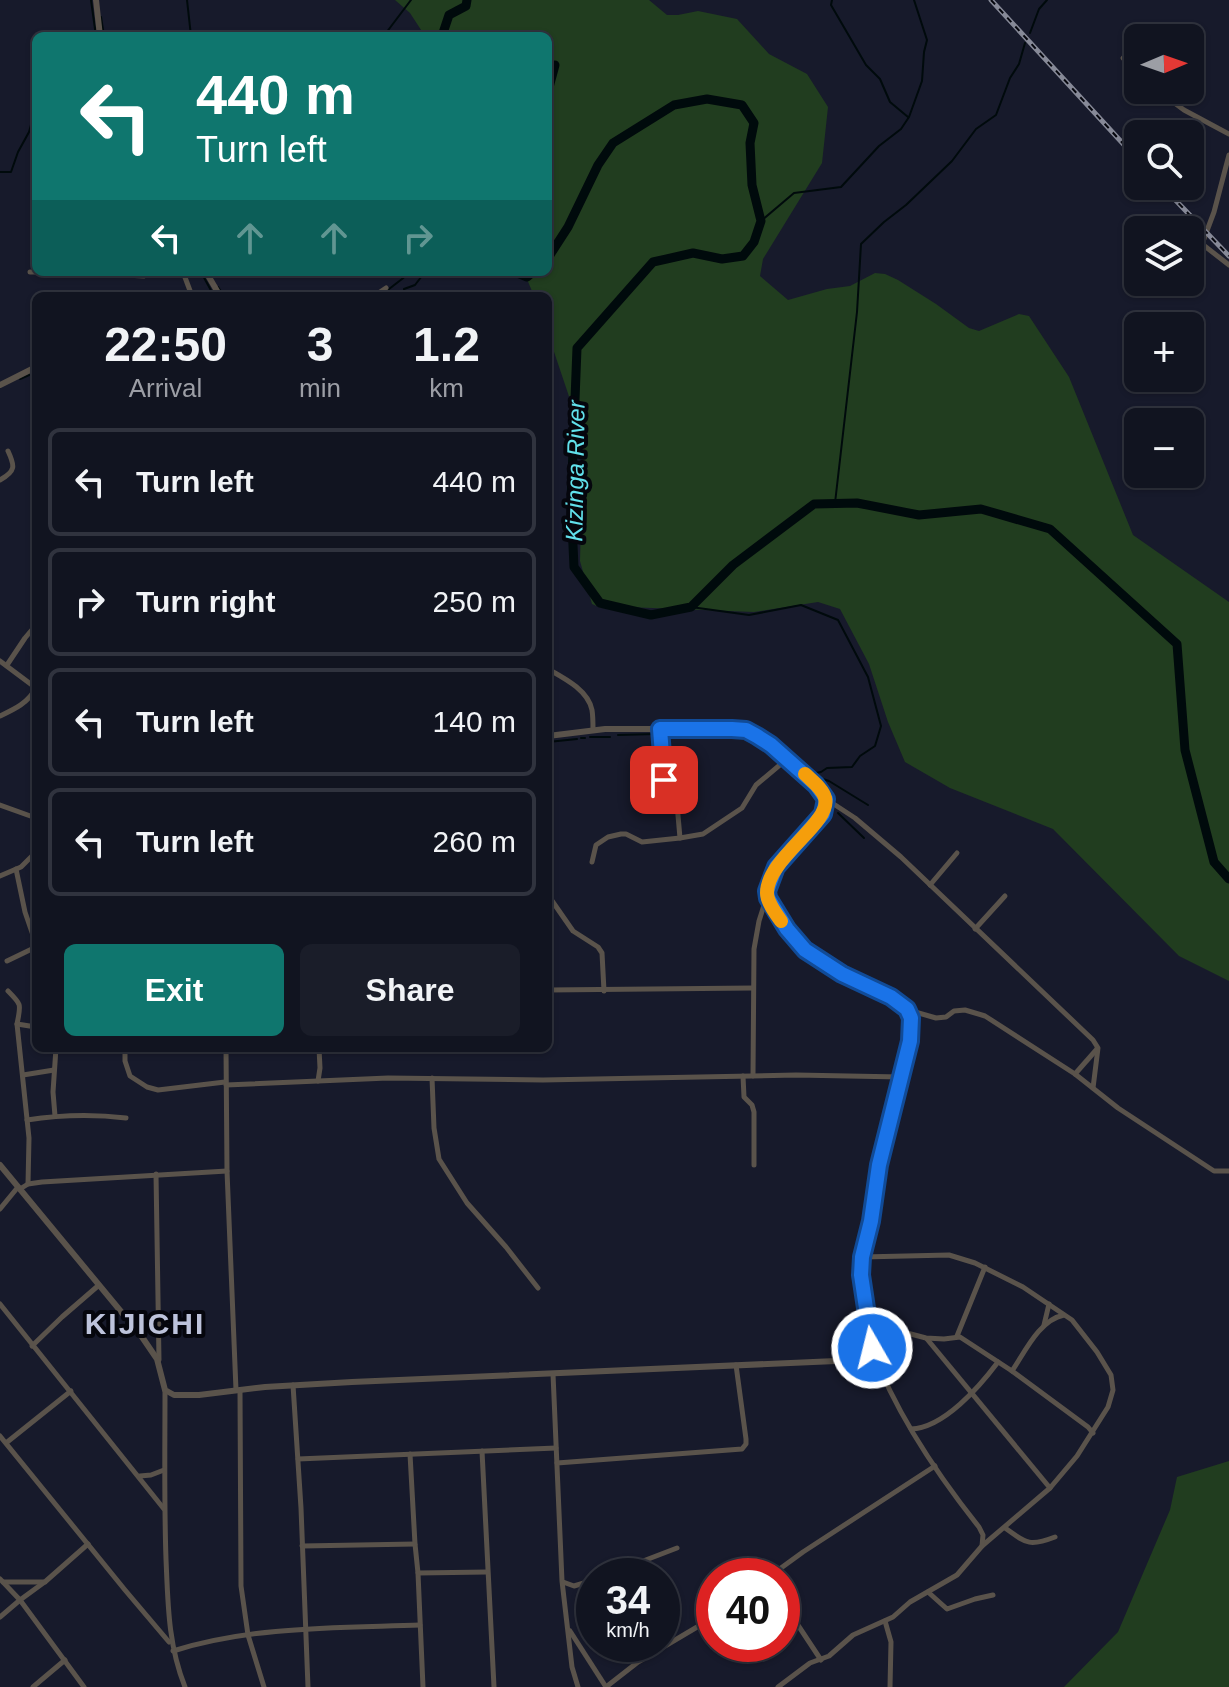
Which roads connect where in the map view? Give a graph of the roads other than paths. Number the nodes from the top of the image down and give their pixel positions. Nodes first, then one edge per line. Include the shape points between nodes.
1 (96, 0) edge
2 (100, 32) edge
3 (1176, 104) edge
4 (1229, 134) edge
5 (1229, 155) edge
6 (1229, 265) edge
7 (386, 288) dead end
8 (380, 292) edge
9 (32, 369) edge
10 (0, 385) edge
11 (8, 451) dead end
12 (0, 480) edge
13 (32, 630) edge
14 (0, 661) edge
15 (7, 665) junction
16 (552, 671) edge
17 (32, 685) edge
18 (32, 694) edge
19 (0, 716) edge
20 (660, 729) junction
21 (593, 730) junction
22 (552, 735) edge
23 (787, 759) junction
24 (826, 799) junction
25 (0, 805) edge
26 (32, 817) edge
27 (680, 838) junction
28 (957, 853) dead end
29 (32, 857) edge
30 (592, 862) dead end
31 (16, 869) junction
32 (0, 876) edge
33 (930, 885) junction
34 (767, 895) junction
35 (1005, 896) dead end
36 (552, 901) edge
37 (975, 929) junction
38 (32, 934) edge
39 (32, 948) edge
40 (7, 961) dead end
41 (753, 988) junction
42 (552, 990) edge
43 (8, 991) dead end
44 (604, 991) junction
45 (907, 1009) junction
46 (17, 1024) junction
47 (32, 1026) edge
48 (1098, 1048) junction
49 (56, 1052) edge
50 (125, 1052) edge
51 (226, 1052) edge
52 (319, 1052) edge
53 (320, 1068) junction
54 (54, 1070) junction
55 (1075, 1074) junction
56 (23, 1075) junction
57 (743, 1076) junction
58 (753, 1076) junction
59 (901, 1077) junction
60 (432, 1078) junction
61 (318, 1081) junction
62 (325, 1081) junction
63 (225, 1083) junction
64 (1093, 1088) junction
65 (55, 1116) junction
66 (126, 1118) dead end
67 (27, 1120) junction
68 (0, 1165) edge
69 (754, 1165) dead end
70 (227, 1171) junction
71 (1229, 1171) edge
72 (156, 1174) junction
73 (28, 1184) junction
74 (19, 1188) junction
75 (0, 1209) edge
76 (862, 1257) junction
77 (985, 1267) junction
78 (99, 1285) junction
79 (538, 1288) dead end
80 (0, 1304) edge
81 (1049, 1304) junction
82 (1065, 1315) junction
83 (869, 1323) junction
84 (1043, 1326) junction
85 (957, 1336) junction
86 (926, 1338) junction
87 (32, 1346) junction
88 (872, 1348) junction
89 (998, 1362) junction
90 (159, 1365) junction
91 (736, 1365) junction
92 (1012, 1371) junction
93 (553, 1374) junction
94 (293, 1385) junction
95 (165, 1390) junction
96 (238, 1390) junction
97 (71, 1391) junction
98 (971, 1394) junction
99 (910, 1429) junction
100 (1093, 1433) junction
101 (0, 1436) edge
102 (6, 1443) junction
103 (556, 1448) junction
104 (482, 1451) junction
105 (410, 1454) junction
106 (298, 1459) junction
107 (557, 1463) junction
108 (935, 1466) junction
109 (164, 1470) junction
110 (139, 1476) junction
111 (1050, 1488) junction
112 (165, 1510) junction
113 (1005, 1528) junction
114 (1055, 1537) dead end
115 (88, 1544) junction
116 (415, 1544) junction
117 (302, 1546) junction
118 (982, 1546) junction
119 (677, 1548) dead end
120 (651, 1558) edge
121 (795, 1558) edge
122 (487, 1572) junction
123 (418, 1573) junction
124 (1, 1580) edge
125 (46, 1581) junction
126 (562, 1581) junction
127 (576, 1585) edge
128 (928, 1592) junction
129 (993, 1595) dead end
130 (20, 1600) junction
131 (0, 1617) edge
132 (885, 1621) junction
133 (420, 1625) junction
134 (696, 1628) edge
135 (568, 1629) junction
136 (800, 1629) edge
137 (306, 1630) junction
138 (248, 1635) junction
139 (172, 1648) junction
140 (814, 1650) junction
141 (65, 1660) junction
142 (821, 1660) junction
143 (810, 1663) junction
144 (33, 1687) edge
145 (84, 1687) edge
146 (185, 1687) edge
147 (264, 1687) edge
148 (308, 1687) edge
149 (423, 1687) edge
150 (494, 1687) edge
151 (578, 1687) edge
152 (606, 1687) edge
153 (778, 1687) edge
154 (890, 1687) edge

1 - 2 street
3 - 4 street
5 - 6 street via 1202,244
7 - 8 street
9 - 10 street
11 - 12 street via 14,467
13 - 15 street
14 - 15 street
15 - 17 street
16 - 21 street via 588,701
18 - 19 street
20 - 21 street
20 - 23 street via 746,730
20 - 27 street via 664,784 677,804
21 - 22 street
23 - 24 street
23 - 27 street via 756,785 733,816 703,834
24 - 33 street
24 - 34 street via 819,819 776,867
25 - 26 street
27 - 30 street via 642,842 614,835 596,845
28 - 33 street
29 - 31 street
31 - 32 street
31 - 38 street
33 - 37 street
34 - 41 street via 755,936
34 - 45 street via 805,950
35 - 37 street
36 - 44 street via 573,931 602,953
37 - 48 street
39 - 40 street
41 - 44 street
41 - 58 street
42 - 44 street
43 - 46 street via 19,1002
45 - 55 street via 936,1018 977,1012
45 - 59 street via 912,1031
46 - 47 street
46 - 56 street
48 - 55 street
48 - 64 street
49 - 54 street
50 - 63 street via 130,1076 147,1087
51 - 63 street
52 - 53 street
53 - 61 street
53 - 62 street
54 - 56 street
54 - 65 street
55 - 64 street
56 - 67 street
57 - 58 street
57 - 60 street
57 - 69 street via 744,1097 754,1112
58 - 59 street
59 - 76 street
60 - 62 street
60 - 79 street via 439,1159 467,1203
61 - 62 street
61 - 63 street
63 - 70 street
64 - 71 street via 1214,1171
65 - 66 street
65 - 67 street
67 - 73 street
68 - 74 street
70 - 72 street
70 - 96 street
72 - 73 street
72 - 90 street
73 - 74 street
74 - 75 street
74 - 78 street
76 - 77 street via 949,1255
76 - 83 street
77 - 81 street
77 - 85 street
78 - 87 street
78 - 90 street
80 - 87 street
81 - 82 street
81 - 84 street
82 - 84 street
82 - 100 street via 1097,1352 1112,1380 1108,1407
83 - 86 street
83 - 88 street
84 - 92 street
85 - 86 street
85 - 89 street
86 - 98 street
87 - 97 street
88 - 91 street via 859,1360
88 - 99 street
89 - 92 street
89 - 98 street
90 - 95 street
91 - 93 street
91 - 107 street via 746,1439 742,1449
92 - 100 street
93 - 94 street
93 - 103 street
94 - 96 street
94 - 106 street
95 - 96 street via 181,1396
95 - 109 street
96 - 138 street via 241,1586
97 - 102 street
97 - 110 street
98 - 99 street via 928,1426
98 - 111 street
99 - 108 street
100 - 111 street
101 - 102 street
102 - 115 street
103 - 104 street
103 - 107 street
104 - 105 street
104 - 122 street
105 - 106 street
105 - 116 street
106 - 117 street
107 - 126 street
108 - 118 street via 979,1527
108 - 121 street
109 - 110 street
109 - 112 street
110 - 112 street
111 - 113 street
112 - 139 street
113 - 114 street via 1030,1543
113 - 118 street
115 - 125 street
115 - 139 street
116 - 117 street
116 - 123 street
117 - 137 street
118 - 128 street via 957,1575
119 - 120 street
122 - 123 street
122 - 150 street
123 - 133 street
124 - 125 street
124 - 130 street
125 - 130 street
126 - 127 street
126 - 135 street
128 - 129 street via 947,1609
128 - 132 street
130 - 131 street
130 - 141 street
132 - 142 street via 853,1635
132 - 154 street via 891,1642
133 - 137 street
133 - 149 street
134 - 152 street
135 - 151 street
135 - 152 street
136 - 140 street
137 - 138 street
137 - 148 street
138 - 139 street
138 - 147 street
139 - 146 street
140 - 142 street
140 - 143 street
141 - 144 street
141 - 145 street
142 - 143 street
143 - 153 street

